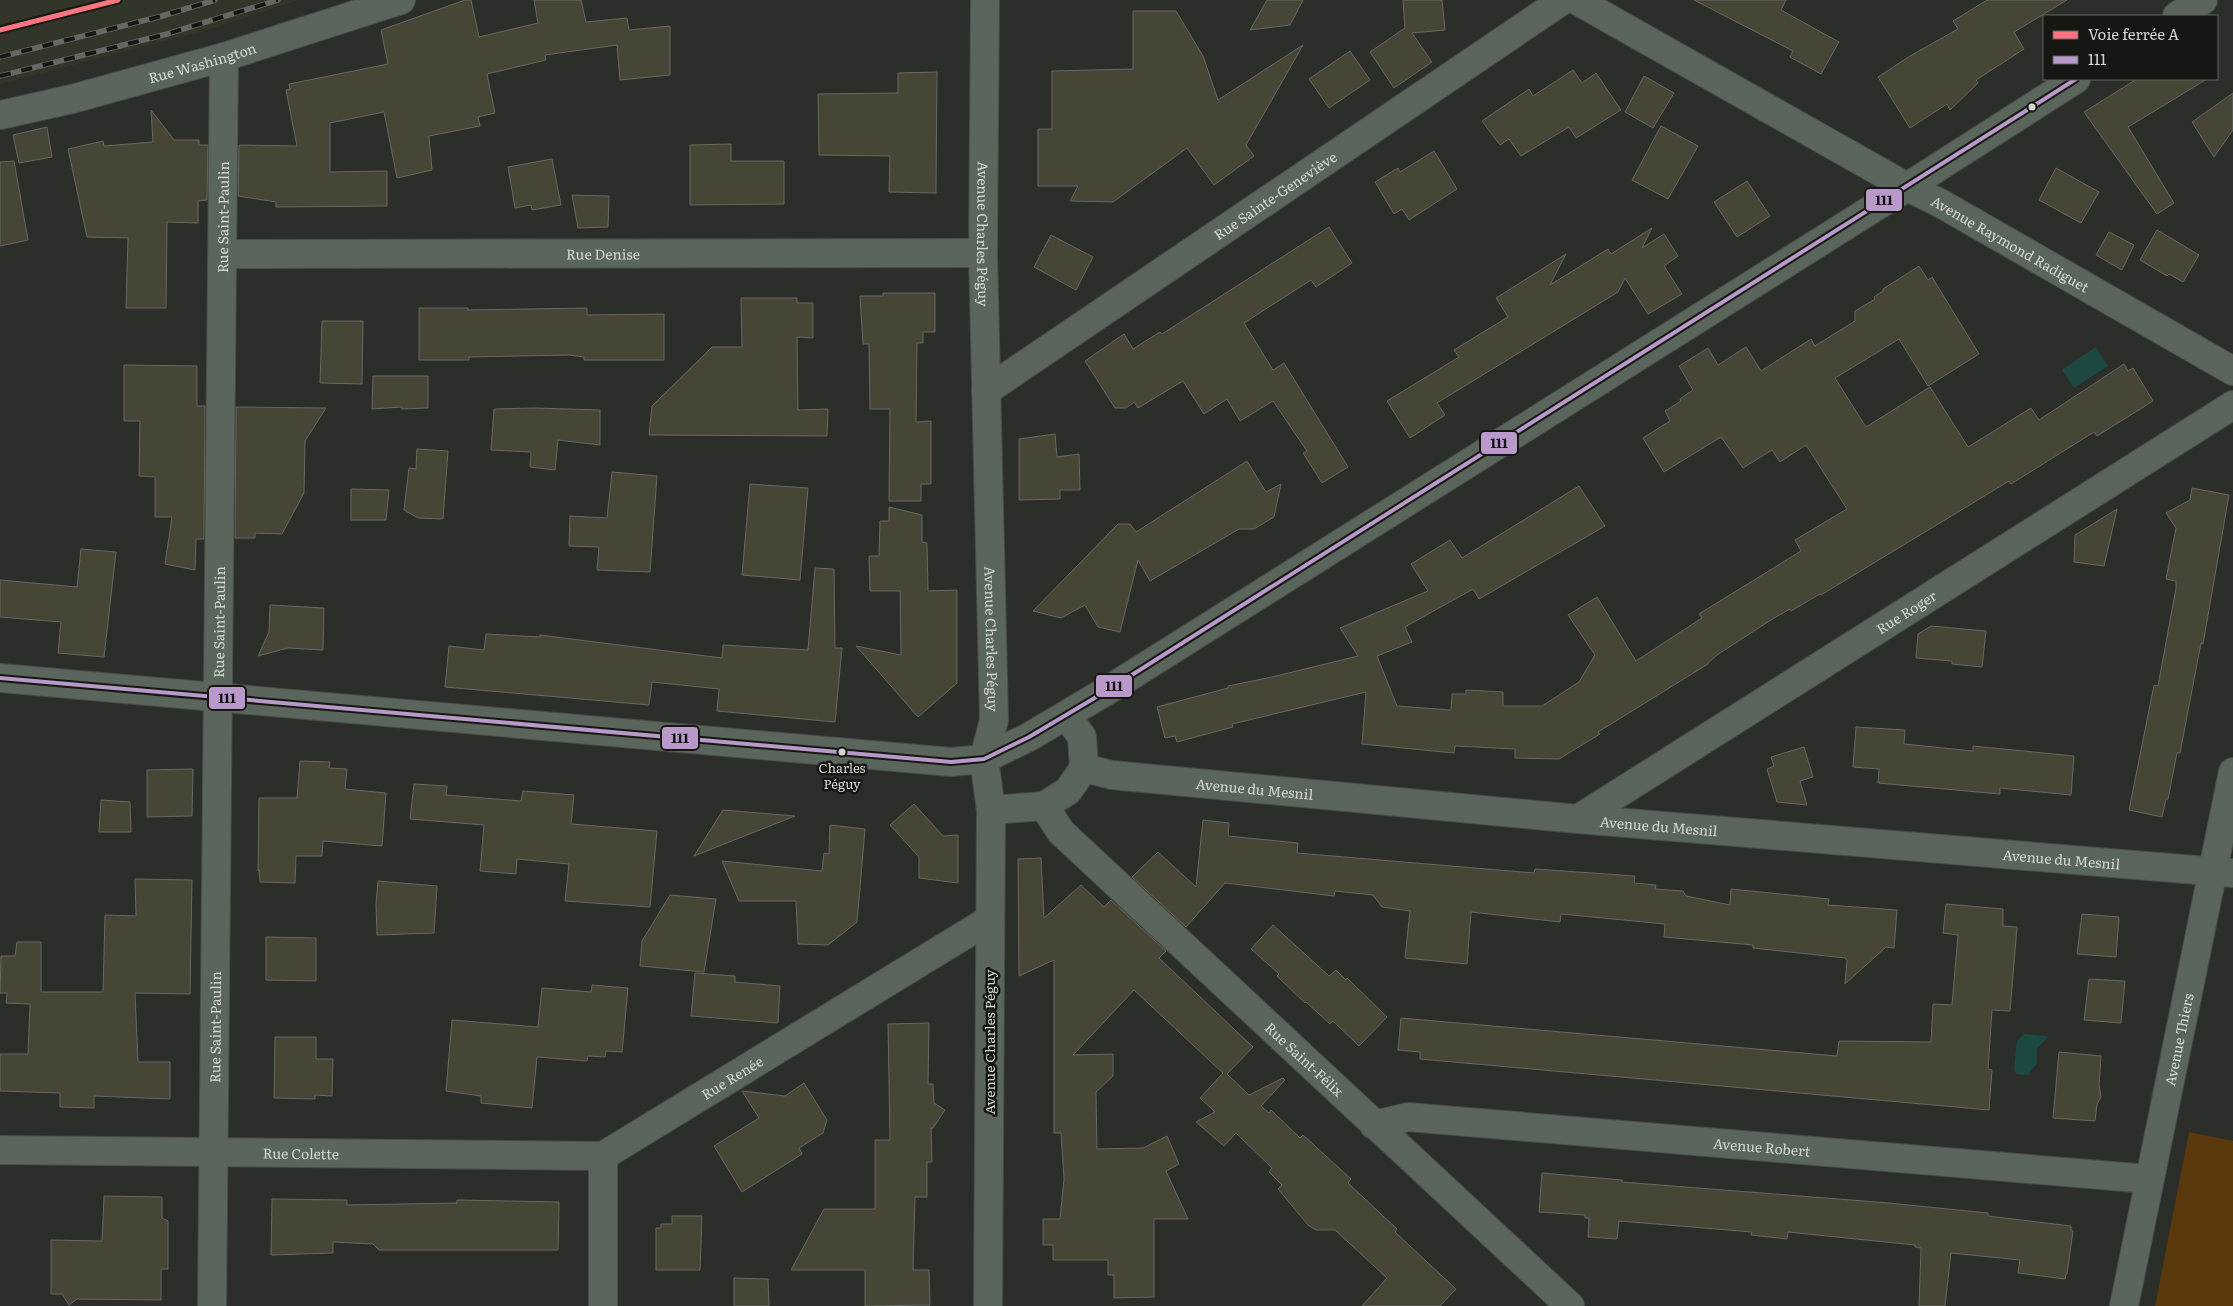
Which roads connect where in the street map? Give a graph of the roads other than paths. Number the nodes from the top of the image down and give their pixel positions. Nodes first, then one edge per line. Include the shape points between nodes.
1 (402, 0) edge
2 (985, 0) edge
3 (1563, 0) edge
4 (1576, 0) edge
5 (2203, 0) edge
6 (2179, 15) edge
7 (224, 57) junction
8 (2074, 80) edge
9 (0, 115) edge
10 (1907, 188) junction
11 (983, 252) junction
12 (224, 254) junction
13 (2233, 371) edge
14 (986, 391) junction
15 (2233, 405) edge
16 (0, 678) edge
17 (218, 697) junction
18 (1066, 715) junction
19 (984, 759) junction
20 (1084, 768) junction
21 (2233, 772) edge
22 (1044, 806) junction
23 (991, 810) junction
24 (1578, 819) junction
25 (2223, 873) edge
26 (989, 920) junction
27 (1374, 1125) junction
28 (0, 1150) edge
29 (214, 1153) junction
30 (603, 1156) junction
31 (2149, 1179) junction
32 (212, 1306) edge
33 (603, 1306) edge
34 (988, 1306) edge
35 (1570, 1306) edge
36 (2124, 1306) edge

1 - 7 street, Rue Washington
2 - 11 street, Avenue Charles Péguy
3 - 14 street, Rue Sainte-Geneviève
4 - 10 street, Avenue Raymond Radiguet
5 - 6 street
7 - 9 street, Rue Washington via 72,99
7 - 12 street, Rue Saint-Paulin
8 - 10 street
10 - 13 street, Avenue Raymond Radiguet via 1940,203
10 - 18 street
11 - 12 street, Rue Denise
11 - 14 street, Avenue Charles Péguy
12 - 17 street, Rue Saint-Paulin
14 - 19 street, Avenue Charles Péguy via 994,720
15 - 24 street, Rue Roger
16 - 17 street
17 - 19 street via 951,762
17 - 29 street, Rue Saint-Paulin
18 - 19 street
18 - 20 street via 1082,737
19 - 23 street, Avenue Charles Péguy
20 - 22 street via 1068,791
20 - 24 street, Avenue du Mesnil via 1112,775
21 - 25 street, Avenue Thiers
22 - 23 street
22 - 27 street, Rue Saint-Félix via 1061,832
23 - 26 street, Avenue Charles Péguy
24 - 25 street, Avenue du Mesnil
25 - 31 street, Avenue Thiers
26 - 30 street, Rue Renée
26 - 34 street, Avenue Charles Péguy
27 - 31 street, Avenue Robert via 1408,1117
27 - 35 street, Rue Saint-Félix
28 - 29 street, Rue Colette
29 - 30 street, Rue Colette
29 - 32 street, Rue Saint-Paulin
30 - 33 street
31 - 36 street, Avenue Thiers

